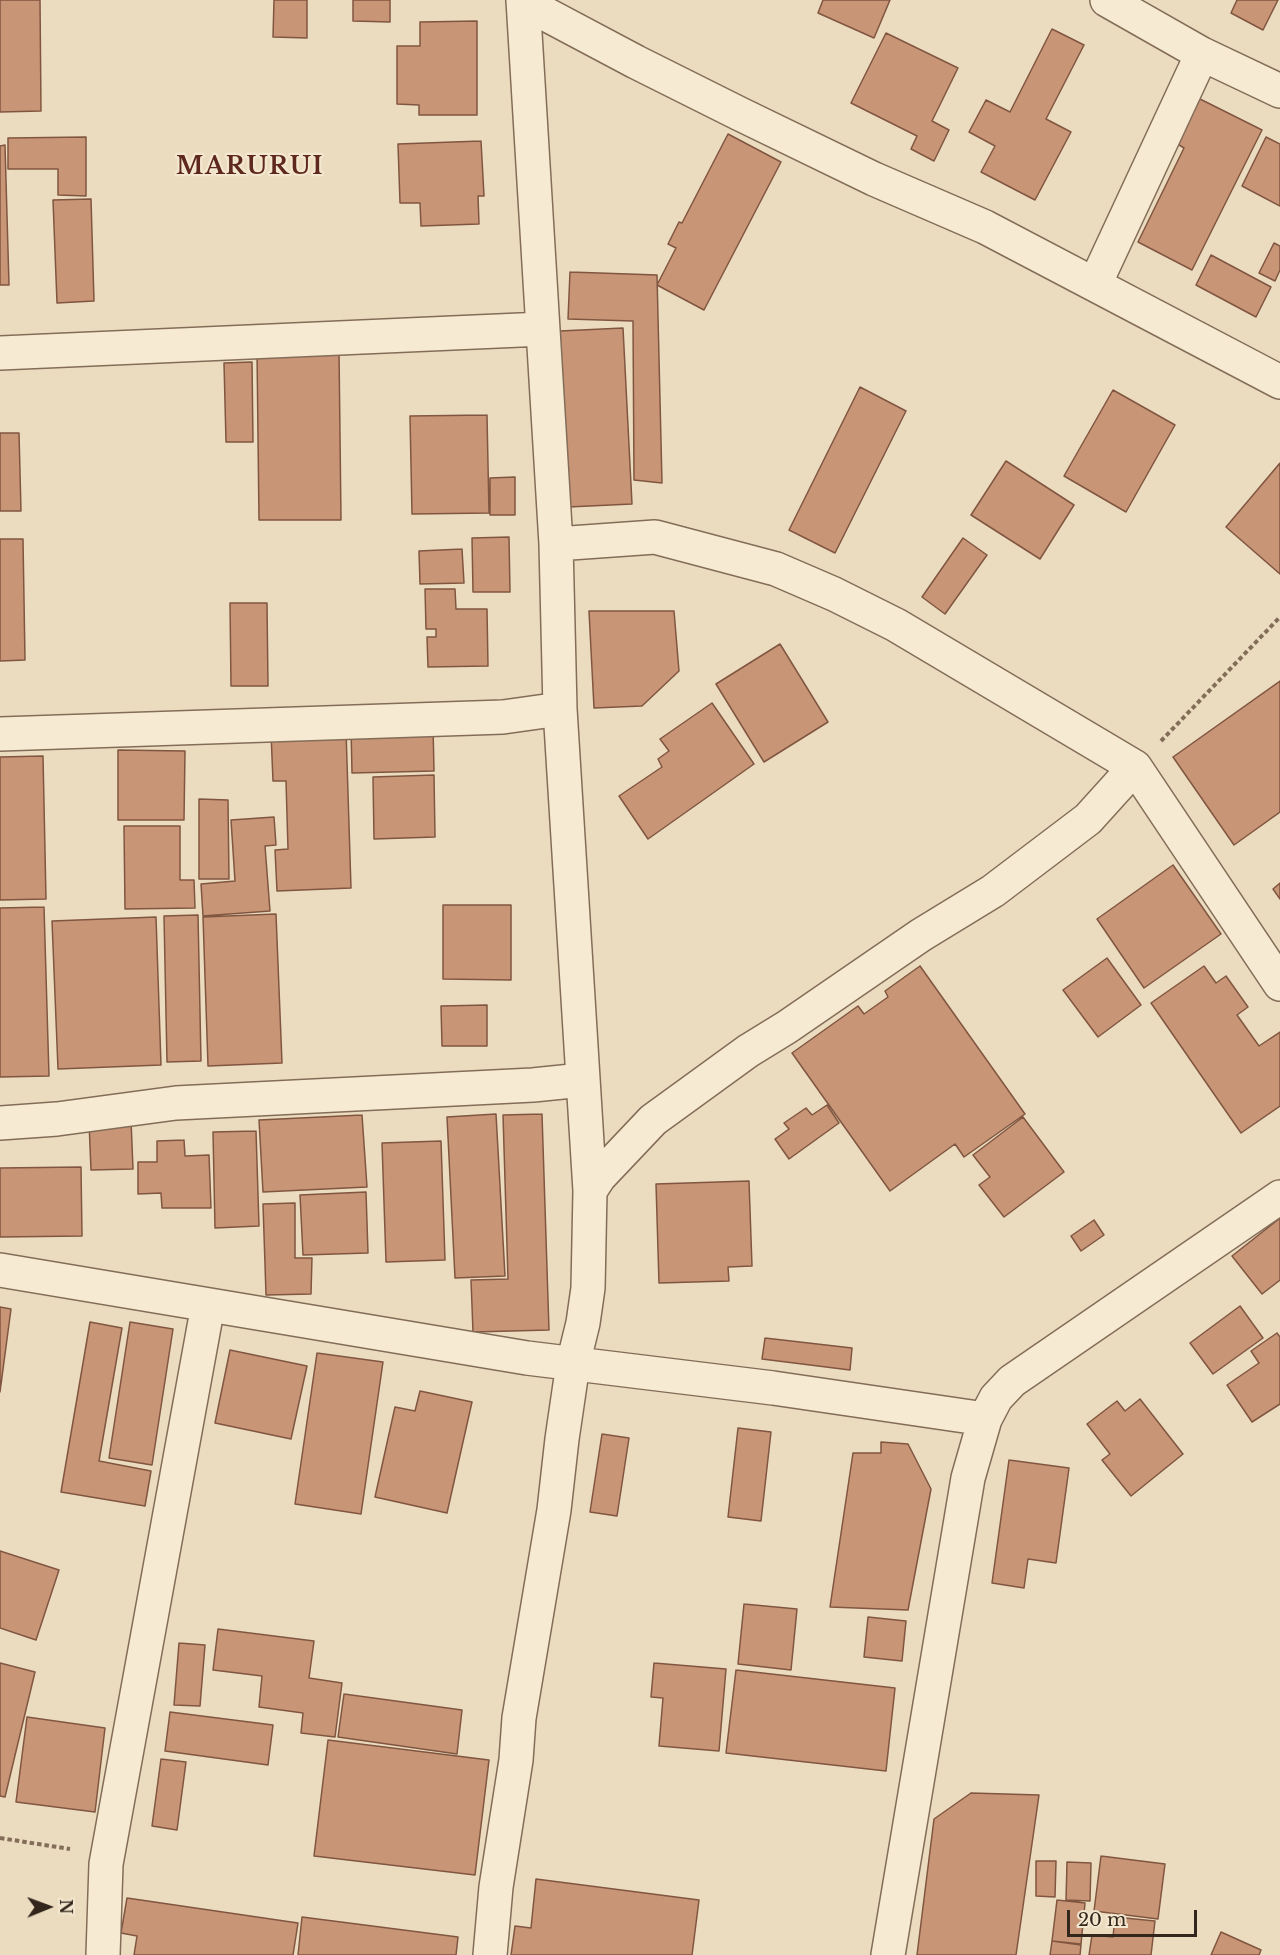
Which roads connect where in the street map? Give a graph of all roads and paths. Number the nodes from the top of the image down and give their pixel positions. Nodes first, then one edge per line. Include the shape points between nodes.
1 (1107, 0) edge
2 (523, 1) edge
3 (1202, 54) junction
4 (1280, 91) edge
5 (1095, 284) junction
6 (543, 329) junction
7 (0, 353) edge
8 (1280, 382) edge
9 (556, 544) junction
10 (1280, 617) edge
11 (560, 709) junction
12 (0, 734) edge
13 (1135, 767) junction
14 (1280, 984) edge
15 (582, 1080) junction
16 (0, 1123) edge
17 (590, 1191) junction
18 (1280, 1197) edge
19 (0, 1270) edge
20 (208, 1305) junction
21 (573, 1364) junction
22 (985, 1419) junction
23 (0, 1838) edge
24 (106, 1864) junction
25 (103, 1955) edge
26 (490, 1955) edge
27 (888, 1955) edge

1 - 3 street
2 - 5 street via 719,104 874,179 985,227
2 - 6 street
3 - 4 street
3 - 5 street
5 - 8 street
6 - 7 street
6 - 9 street
9 - 11 street
9 - 13 street via 655,537 776,569 896,625
10 - 13 path
11 - 12 street via 503,717
11 - 15 street
13 - 14 street
13 - 17 street via 1088,819 993,891 748,1051 653,1120
15 - 16 street via 176,1103
15 - 17 street
17 - 21 street via 588,1288
18 - 22 street via 1012,1381 996,1398
19 - 20 street
20 - 21 street
20 - 24 street
21 - 22 street
21 - 26 street via 554,1510 519,1718
22 - 27 street via 968,1478
23 - 24 path via 69,1849
24 - 25 street

